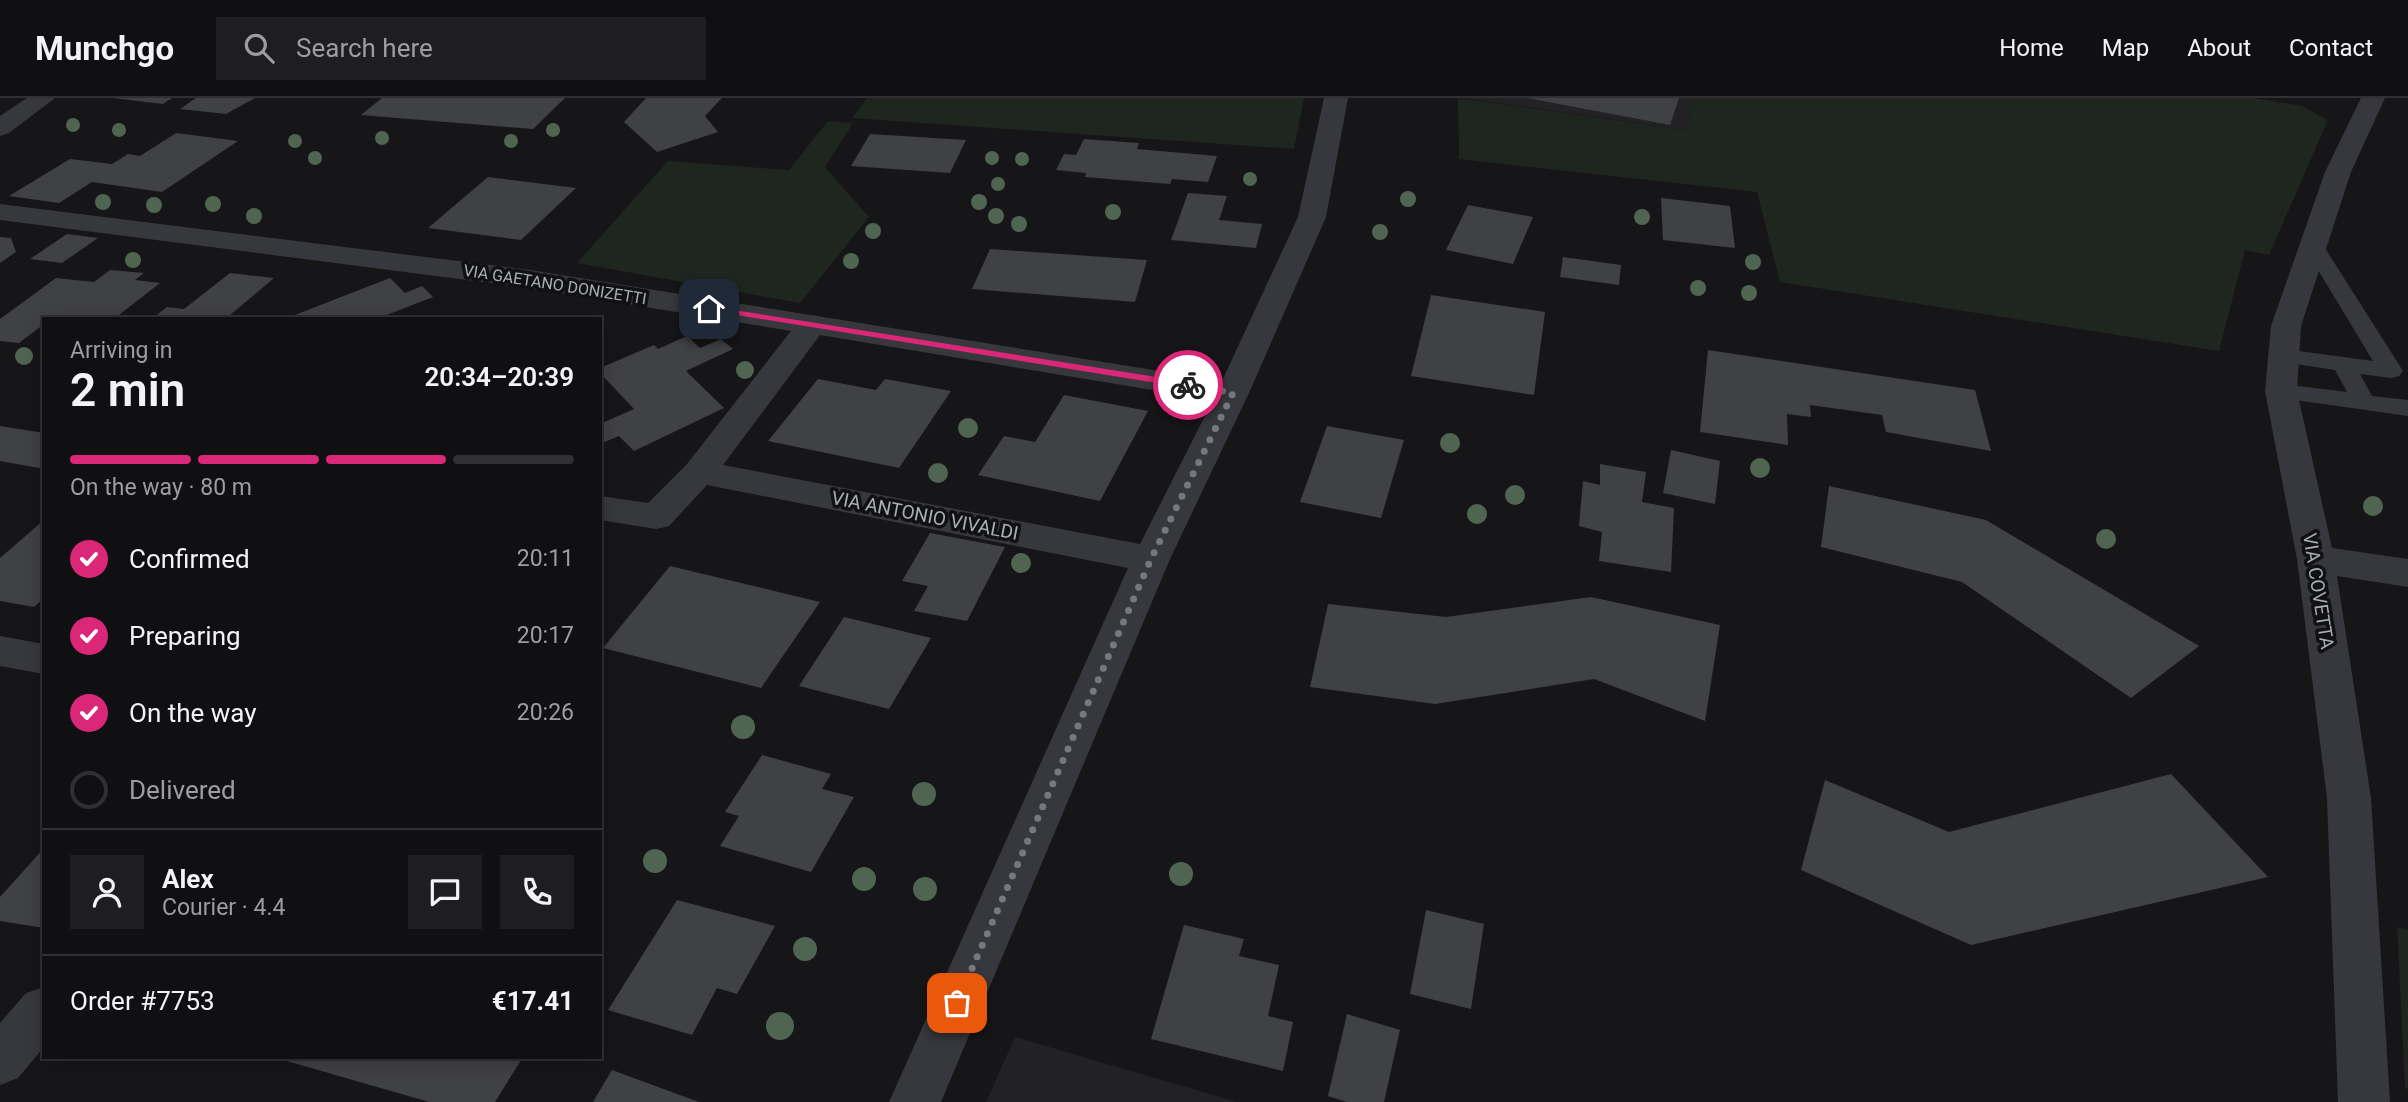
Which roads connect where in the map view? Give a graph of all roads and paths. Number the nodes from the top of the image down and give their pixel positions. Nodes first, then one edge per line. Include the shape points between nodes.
1 (43, 98) edge
2 (1336, 98) edge
3 (2373, 98) edge
4 (0, 128) edge
5 (0, 212) edge
6 (2313, 245) junction
7 (811, 326) junction
8 (2343, 364) junction
9 (2282, 374) junction
10 (1233, 393) junction
11 (2364, 402) junction
12 (2408, 408) edge
13 (699, 472) junction
14 (602, 508) edge
15 (1151, 559) junction
16 (2316, 559) junction
17 (2408, 573) edge
18 (0, 651) edge
19 (42, 659) edge
20 (42, 1012) edge
21 (0, 1060) edge
22 (915, 1102) edge
23 (2364, 1102) edge

1 - 4 street
2 - 10 street via 1312,217
3 - 6 street, VIA COVETTA via 2338,172
5 - 7 street, VIA GAETANO DONIZETTI via 530,279
6 - 8 lane via 2391,371
6 - 9 street, VIA COVETTA via 2286,326
7 - 10 street, VIA GAETANO DONIZETTI
7 - 13 street
8 - 9 lane
8 - 11 lane
9 - 11 lane
9 - 16 street, VIA COVETTA
10 - 15 street
11 - 12 lane
13 - 14 street via 656,517
13 - 15 street, VIA ANTONIO VIVALDI
15 - 22 street
16 - 17 street
16 - 23 street, VIA COVETTA via 2349,798
18 - 19 street
20 - 21 street

